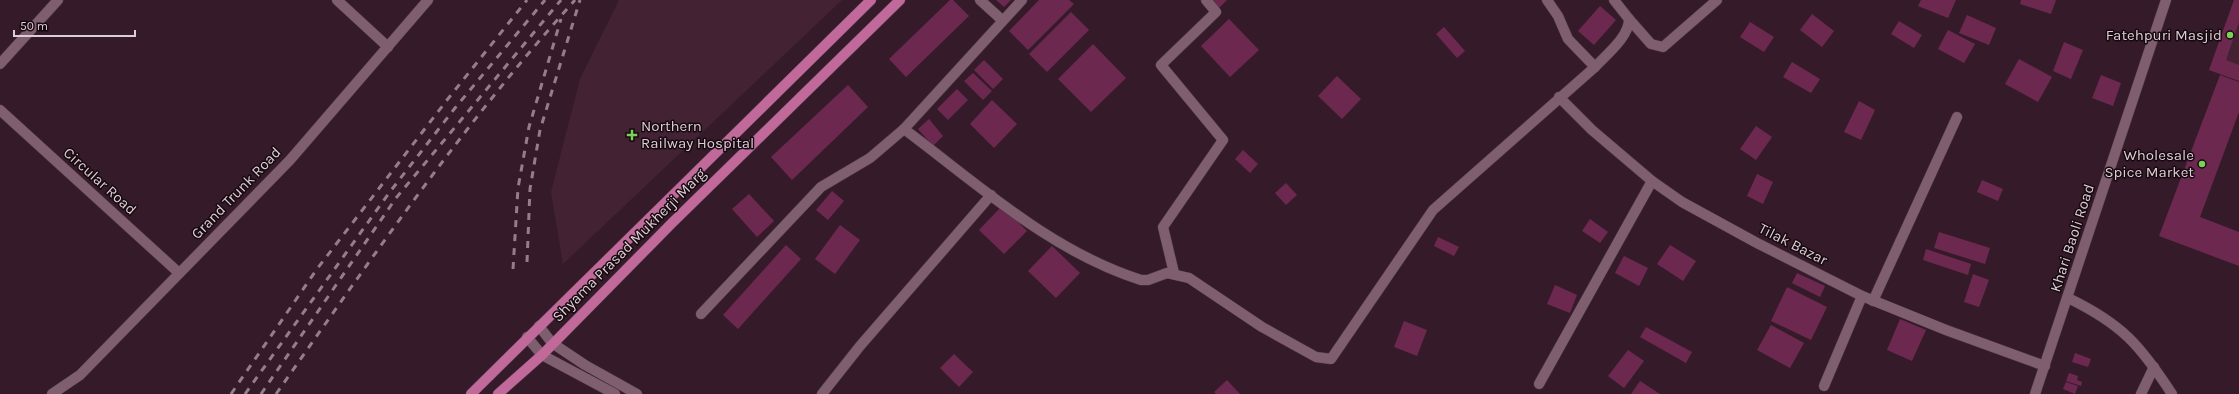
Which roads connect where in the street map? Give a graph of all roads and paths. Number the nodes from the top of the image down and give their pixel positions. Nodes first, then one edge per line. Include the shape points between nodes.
1 (58, 0) edge
2 (337, 0) edge
3 (428, 0) edge
4 (871, 0) edge
5 (900, 0) edge
6 (980, 0) edge
7 (1022, 0) edge
8 (1206, 0) edge
9 (1547, 0) edge
10 (1614, 0) edge
11 (1717, 0) edge
12 (2166, 0) edge
13 (1629, 19) junction
14 (1002, 20) junction
15 (388, 46) junction
16 (0, 64) edge
17 (1596, 67) junction
18 (1559, 97) junction
19 (0, 110) edge
20 (1957, 117) dead end
21 (904, 129) junction
22 (1652, 181) junction
23 (991, 195) junction
24 (179, 273) junction
25 (1174, 273) junction
26 (1862, 296) junction
27 (2068, 298) junction
28 (1873, 301) junction
29 (701, 314) dead end
30 (539, 326) junction
31 (528, 337) junction
32 (552, 343) junction
33 (542, 355) junction
34 (2044, 366) junction
35 (2154, 367) junction
36 (80, 375) junction
37 (1539, 384) dead end
38 (1824, 386) dead end
39 (52, 394) edge
40 (67, 394) edge
41 (471, 394) edge
42 (498, 394) edge
43 (615, 394) edge
44 (637, 394) edge
45 (822, 394) edge
46 (2035, 394) edge
47 (2141, 394) edge
48 (2172, 394) edge

1 - 16 street
2 - 15 street
3 - 15 street, Grand Trunk Road
4 - 30 main road, Shyama Prasad Mukherji Marg
5 - 32 main road, Shyama Prasad Mukherji Marg
6 - 14 street
7 - 14 street
8 - 25 street via 1216,12 1161,65 1223,140 1163,227
9 - 17 street via 1568,38
10 - 13 street
11 - 13 street via 1663,47 1651,44
12 - 27 street, Khari Baoli Road
13 - 17 street via 1625,33
14 - 21 street
15 - 24 street, Grand Trunk Road via 290,160
17 - 18 street
18 - 22 street, Tilak Bazar via 1592,130
18 - 25 street via 1433,210 1331,359 1316,357 1262,327 1189,278
19 - 24 street, Circular Road
20 - 28 street
21 - 23 street
21 - 29 street via 870,158 822,188
22 - 26 street, Tilak Bazar via 1682,202
22 - 37 street
23 - 25 street via 1053,240 1136,278 1148,280
23 - 45 street via 860,346
24 - 36 street, Grand Trunk Road
26 - 28 street, Tilak Bazar
26 - 38 street
27 - 34 street, Khari Baoli Road
27 - 35 street via 2114,323 2125,332
28 - 34 street, Tilak Bazar
30 - 31 main road, Shyama Prasad Mukherji Marg
30 - 32 street
31 - 33 street
31 - 41 main road, Shyama Prasad Mukherji Marg
32 - 33 main road, Shyama Prasad Mukherji Marg
32 - 44 street
33 - 42 main road, Shyama Prasad Mukherji Marg
33 - 43 street
34 - 46 street, Khari Baoli Road
35 - 47 street
35 - 48 street
36 - 39 street, Grand Trunk Road
36 - 40 street

